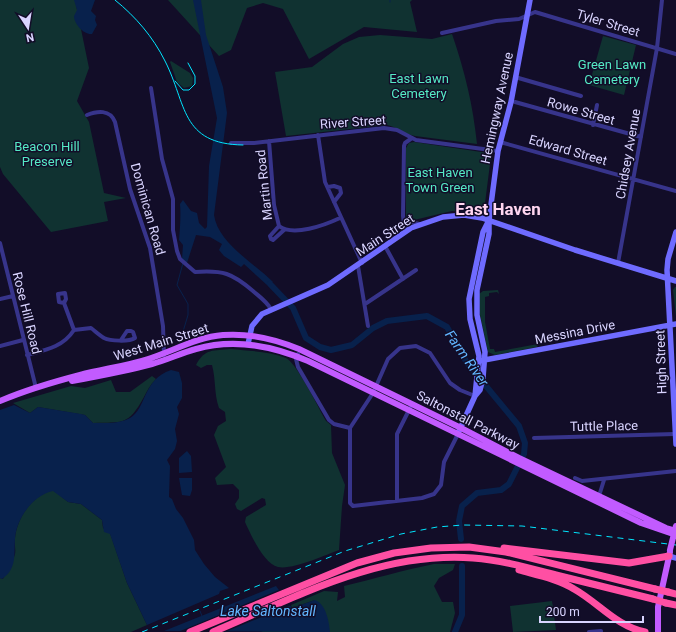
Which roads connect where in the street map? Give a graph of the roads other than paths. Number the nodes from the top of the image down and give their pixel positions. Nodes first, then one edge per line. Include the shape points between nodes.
1 (530, 0) edge
2 (662, 0) edge
3 (527, 15) junction
4 (442, 33) dead end
5 (657, 48) junction
6 (676, 54) edge
7 (516, 77) junction
8 (150, 88) dead end
9 (581, 96) dead end
10 (515, 102) dead end
11 (597, 105) dead end
12 (87, 115) dead end
13 (593, 125) junction
14 (318, 135) junction
15 (404, 135) junction
16 (641, 137) junction
17 (412, 138) junction
18 (269, 141) junction
19 (231, 142) dead end
20 (500, 142) junction
21 (405, 143) junction
22 (498, 152) junction
23 (633, 179) junction
24 (328, 187) junction
25 (676, 191) edge
26 (334, 202) junction
27 (340, 218) junction
28 (404, 220) junction
29 (489, 220) junction
30 (419, 224) junction
31 (279, 226) junction
32 (284, 230) junction
33 (405, 232) junction
34 (676, 232) edge
35 (0, 244) edge
36 (385, 246) junction
37 (618, 263) junction
38 (360, 264) junction
39 (416, 270) dead end
40 (403, 278) junction
41 (668, 279) junction
42 (676, 281) edge
43 (471, 284) junction
44 (478, 285) junction
45 (13, 296) junction
46 (0, 299) edge
47 (64, 303) dead end
48 (365, 304) junction
49 (271, 309) junction
50 (673, 324) edge
51 (368, 326) dead end
52 (74, 330) junction
53 (248, 335) junction
54 (23, 340) junction
55 (121, 340) dead end
56 (284, 343) junction
57 (248, 344) junction
58 (0, 346) edge
59 (299, 349) junction
60 (282, 351) junction
61 (27, 355) junction
62 (297, 356) junction
63 (164, 357) junction
64 (482, 361) junction
65 (375, 386) junction
66 (36, 388) junction
67 (372, 393) junction
68 (475, 396) junction
69 (0, 402) edge
70 (412, 404) junction
71 (408, 411) junction
72 (350, 428) junction
73 (461, 428) junction
74 (458, 434) junction
75 (676, 434) edge
76 (534, 438) dead end
77 (676, 444) edge
78 (520, 461) junction
79 (676, 471) edge
80 (575, 478) dead end
81 (604, 480) junction
82 (599, 496) junction
83 (397, 501) junction
84 (676, 526) edge
85 (676, 531) edge
86 (676, 535) edge
87 (469, 547) junction
88 (671, 555) edge
89 (472, 558) junction
90 (676, 594) edge
91 (676, 605) edge
92 (601, 631) edge
93 (190, 632) edge
94 (213, 632) edge
95 (589, 632) edge
96 (644, 632) edge
97 (658, 632) edge

1 - 3 main road, Hemingway Avenue
2 - 5 street, Chidsey Avenue
3 - 4 street, Tyler Street
3 - 5 street, Tyler Street via 535,12
3 - 7 main road, Hemingway Avenue
5 - 6 street, Tyler Street
5 - 16 street, Chidsey Avenue
7 - 9 street
7 - 20 main road, Hemingway Avenue
8 - 49 street via 162,159 173,199 173,230 179,257 195,272 217,271 235,276 265,300
10 - 13 street, Rowe Street
11 - 13 street
12 - 63 street, Dominican Road via 105,112 112,116 115,122 130,189 150,248 163,326
13 - 16 street, Rowe Street
14 - 15 street, River Street via 384,128 397,130
14 - 18 street, River Street
14 - 24 street via 321,164
15 - 17 street, River Street
15 - 21 street
16 - 23 street, Chidsey Avenue
17 - 21 street
17 - 22 street, River Street
18 - 19 street, River Street
18 - 31 street, Martin Road via 274,205
20 - 22 main road, Hemingway Avenue
20 - 23 street, Edward Street
21 - 28 street
22 - 29 main road, Hemingway Avenue
23 - 25 street, Edward Street
23 - 37 street, Chidsey Avenue
24 - 26 street
24 - 26 street via 340,188 341,193
26 - 27 street
27 - 32 street, Martin Road via 316,227
27 - 38 street
28 - 30 street
28 - 33 street
29 - 30 main road, Main Street via 464,215 443,217
29 - 37 main road, Main Street
29 - 43 main road, Hemingway Avenue via 483,232
29 - 44 main road, Hemingway Avenue via 489,234
30 - 33 main road, Main Street
31 - 32 street, Martin Road
31 - 32 street, Martin Road via 270,236 271,240 277,238
33 - 36 main road, Main Street
34 - 41 main road, High Street via 668,259
35 - 45 street, Rose Hill Road
36 - 38 main road, Main Street
36 - 40 street
37 - 41 main road, Main Street
38 - 48 street
38 - 49 main road, Main Street via 328,285
39 - 40 street
40 - 48 street
41 - 42 main road, Main Street
41 - 50 main road, High Street
43 - 44 main road
43 - 64 main road, Hemingway Avenue via 469,313
44 - 64 main road, Hemingway Avenue via 477,315 484,347
45 - 46 street
45 - 54 street, Rose Hill Road
47 - 52 street
48 - 51 street
49 - 53 main road, Main Street via 255,320
50 - 64 main road, Messina Drive
50 - 75 main road, High Street
52 - 55 street via 91,328 103,337
52 - 61 street via 64,342 54,348
53 - 56 main road, Saltonstall Parkway
53 - 57 main road
53 - 63 main road, West Main Street via 211,337
54 - 58 street
54 - 61 street, Rose Hill Road
56 - 59 main road, Saltonstall Parkway
56 - 60 main road
57 - 60 main road, Saltonstall Parkway
57 - 63 main road, West Main Street via 213,345
59 - 62 street
59 - 65 main road, Saltonstall Parkway
60 - 62 main road, Saltonstall Parkway
61 - 66 street, Rose Hill Road
62 - 67 main road, Saltonstall Parkway
62 - 72 street via 298,367 329,420
63 - 66 main road, West Main Street via 112,374
64 - 68 main road, Hemingway Avenue
64 - 68 main road, Hemingway Avenue via 483,378
65 - 67 street
65 - 68 street via 394,352 400,348 416,346 435,357 450,383
65 - 70 main road, Saltonstall Parkway
66 - 69 main road, West Main Street
67 - 71 main road, Saltonstall Parkway
67 - 72 street
68 - 73 main road, Hemingway Avenue
70 - 71 street
70 - 73 main road, Saltonstall Parkway
71 - 74 main road, Saltonstall Parkway
71 - 83 street via 396,439
72 - 83 street via 351,506
73 - 74 main road, Hemingway Avenue
73 - 78 main road, Saltonstall Parkway
74 - 78 main road, Saltonstall Parkway
74 - 83 street via 444,462 443,480 438,490 428,496
75 - 76 street, Tuttle Place
75 - 77 main road, High Street
78 - 82 main road, Saltonstall Parkway
78 - 86 main road, Saltonstall Parkway via 641,523
79 - 81 street
80 - 81 street via 582,481
81 - 82 street
82 - 85 main road, Saltonstall Parkway
84 - 88 main road, bridge
87 - 88 highway via 509,548 629,563
87 - 90 highway, bridge via 518,554
87 - 93 highway via 425,548 382,556 345,567
88 - 97 main road via 658,607
89 - 91 highway, bridge via 522,566
89 - 94 highway via 434,558 385,565 349,576
89 - 96 highway via 510,567 572,588 588,597 611,617 632,629
92 - 95 street

